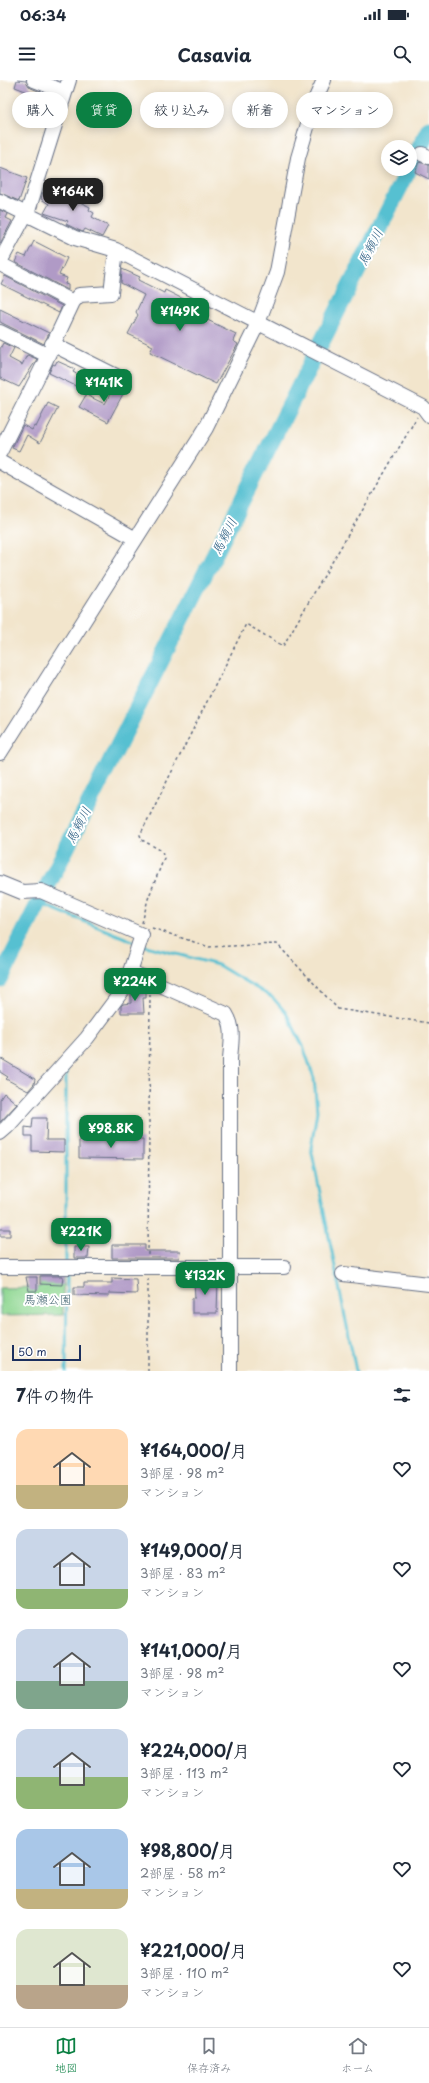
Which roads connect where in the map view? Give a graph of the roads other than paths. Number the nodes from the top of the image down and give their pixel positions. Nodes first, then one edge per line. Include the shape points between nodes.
1 (34, 80) edge
2 (324, 80) edge
3 (67, 86) edge
4 (0, 201) edge
5 (26, 214) junction
6 (116, 250) junction
7 (0, 263) edge
8 (73, 302) junction
9 (258, 323) junction
10 (0, 332) edge
11 (50, 350) junction
12 (116, 376) dead end
13 (427, 406) edge
14 (0, 452) edge
15 (0, 462) edge
16 (134, 538) junction
17 (0, 753) edge
18 (0, 883) edge
19 (131, 972) junction
20 (0, 1133) edge
21 (0, 1267) edge
22 (231, 1267) junction
23 (284, 1267) dead end
24 (343, 1274) dead end
25 (429, 1284) edge
26 (230, 1371) edge

1 - 3 street
2 - 9 street via 315,100 298,158 277,272
3 - 5 street
4 - 5 street
5 - 6 street via 75,238
5 - 7 street
6 - 8 street via 111,293 79,295
6 - 9 street
7 - 8 street
8 - 11 street
9 - 13 street
9 - 16 street via 206,428
10 - 11 street
11 - 12 street
11 - 14 street
15 - 16 street
16 - 17 street
18 - 19 street via 22,892 41,891 142,935
19 - 20 street via 125,987 87,1038
19 - 22 street via 226,1014 230,1020
21 - 22 street
22 - 23 street
22 - 26 street
24 - 25 street

